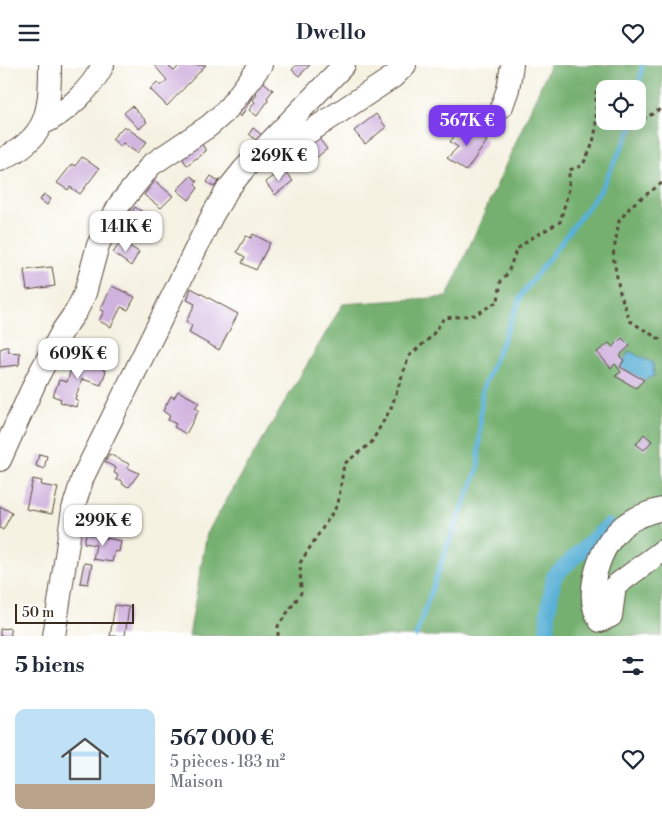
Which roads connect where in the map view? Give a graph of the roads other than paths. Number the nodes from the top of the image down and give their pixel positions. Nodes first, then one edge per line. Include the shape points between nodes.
1 (50, 65) edge
2 (103, 65) edge
3 (261, 65) edge
4 (344, 65) edge
5 (405, 65) edge
6 (512, 65) edge
7 (502, 106) dead end
8 (42, 124) junction
9 (269, 143) junction
10 (0, 160) edge
11 (0, 460) edge
12 (662, 509) edge
13 (662, 551) edge
14 (54, 636) edge

1 - 8 street via 49,103
2 - 8 street via 96,77 58,117
3 - 11 street via 226,111 151,165 119,205 98,245 85,293 37,378
4 - 9 street
5 - 9 street via 393,77 284,149 278,150
6 - 7 street
8 - 10 street via 25,147
9 - 14 street via 244,169 213,214 83,477 73,509
12 - 13 street via 648,512 620,529 598,563 592,595 594,612 600,621 611,616 615,586

